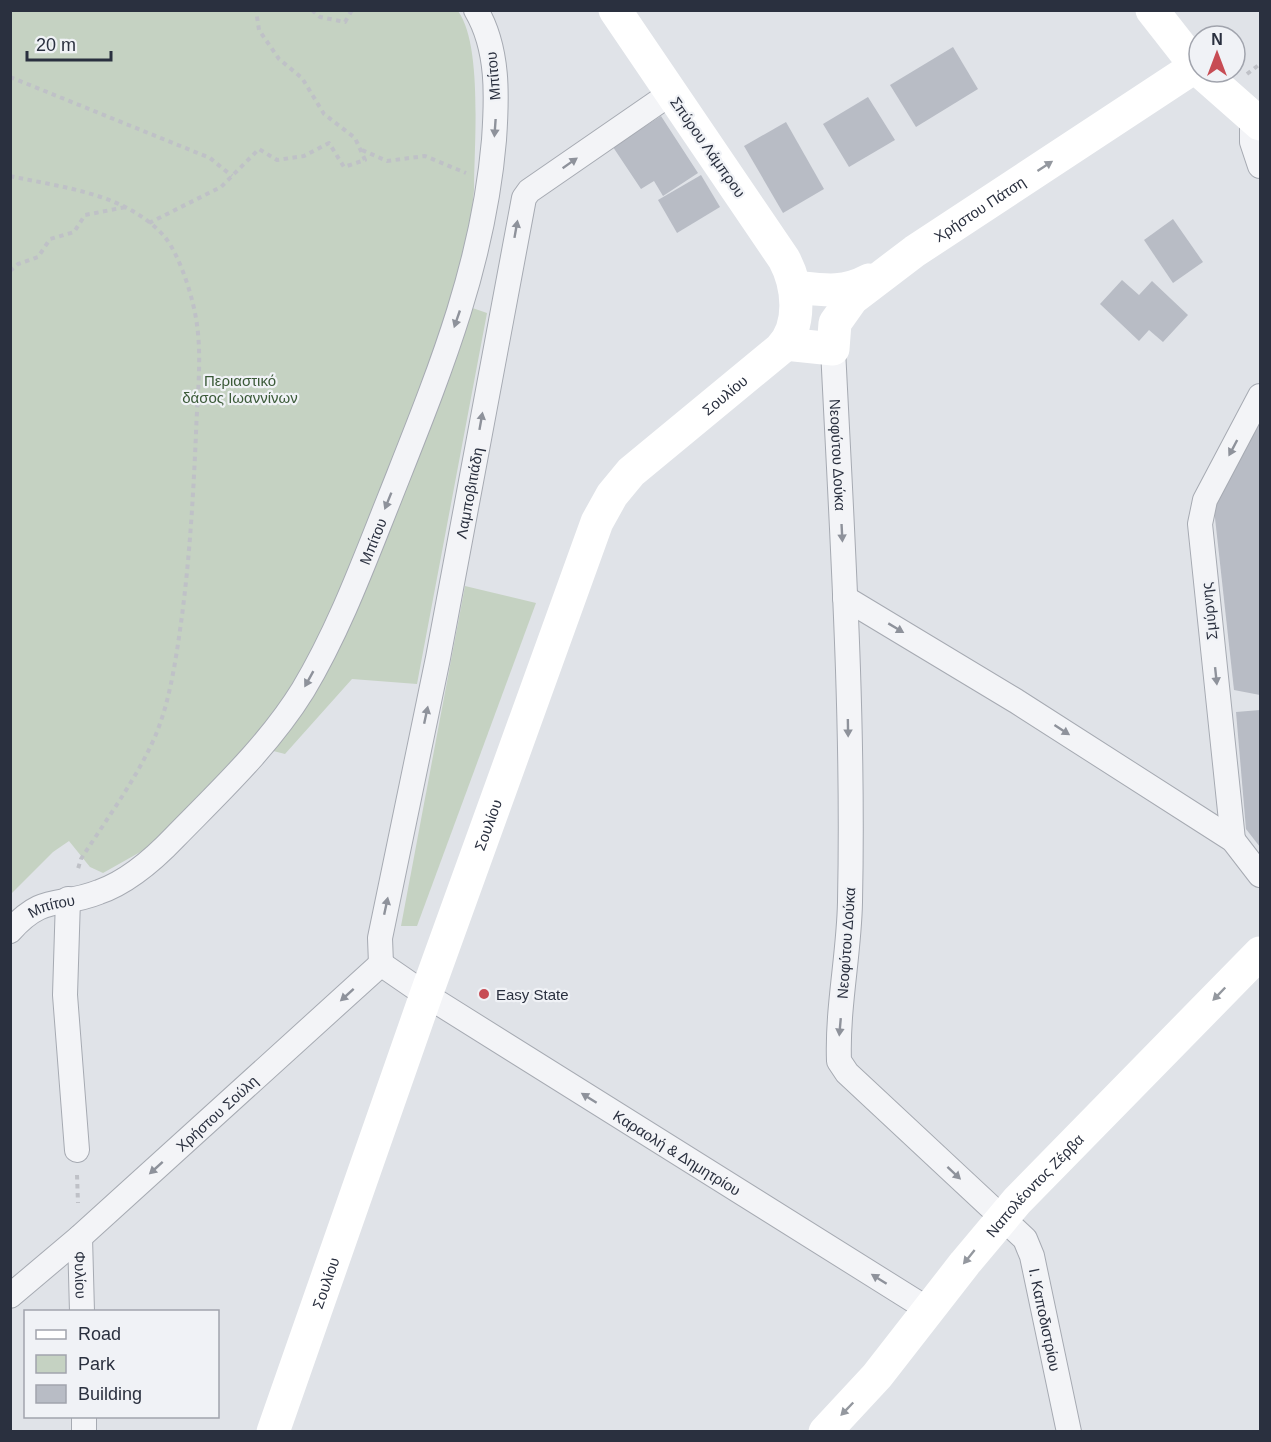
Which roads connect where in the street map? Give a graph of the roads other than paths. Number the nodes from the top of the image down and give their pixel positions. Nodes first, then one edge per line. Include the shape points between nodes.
1 (476, 10) edge
2 (615, 10) edge
3 (1152, 10) edge
4 (1168, 10) edge
5 (1175, 42) junction
6 (1187, 56) edge
7 (1187, 77) edge
8 (1215, 84) edge
9 (671, 93) junction
10 (1256, 121) edge
11 (1260, 166) edge
12 (915, 252) junction
13 (795, 287) junction
14 (785, 344) junction
15 (832, 348) junction
16 (1260, 396) edge
17 (845, 598) junction
18 (1233, 840) junction
19 (1260, 875) edge
20 (68, 899) junction
21 (10, 931) edge
22 (1260, 953) edge
23 (381, 964) junction
24 (426, 995) junction
25 (77, 1150) road end
26 (1002, 1218) junction
27 (80, 1237) junction
28 (10, 1296) edge
29 (82, 1310) edge
30 (929, 1310) junction
31 (273, 1431) edge
32 (825, 1431) edge
33 (1069, 1431) edge

1 -> 20 street, Μπίτου via 487,33 496,87 489,192 473,271 453,332 326,648 285,718 153,857 110,888
2 - 9 main road, Σπύρου Λάμπρου
3 - 5 main road
4 - 5 main road
5 - 6 main road
12 -> 7 main road, Χρήστου Πάτση
8 - 10 main road
9 - 13 main road, Σπύρου Λάμπρου via 784,259
23 -> 9 street, Λαμποβιτιάδη via 380,938 438,658 524,198
10 - 11 street via 1251,138
12 - 13 main road via 850,289
12 - 15 main road, Χρήστου Πάτση via 848,303 836,322
13 - 14 main road via 794,321
14 - 15 main road
14 - 24 main road, Σουλίου via 643,461 604,508 573,583
15 -> 17 street, Νεοφύτου Δούκα
16 -> 18 street, Σμύρνης via 1205,500 1200,524
17 -> 18 street via 1016,701
17 -> 26 street, Νεοφύτου Δούκα via 850,904 839,1061 847,1073
18 - 19 street
20 - 21 street, Μπίτου via 34,909
20 - 25 street via 65,995
22 -> 26 main road, Ναπολέοντος Ζέρβα
23 - 24 street
23 -> 27 street, Χρήστου Σούλη
30 -> 24 street, Καραολή & Δημητρίου
24 - 31 main road, Σουλίου
26 -> 30 main road, Ναπολέοντος Ζέρβα
26 - 33 street, Ι. Καποδιστρίου via 1020,1233 1032,1256
27 - 28 street, Χρήστου Σούλη
27 - 29 street, Φυλίου
30 -> 32 main road, Ναπολέοντος Ζέρβα via 877,1376

